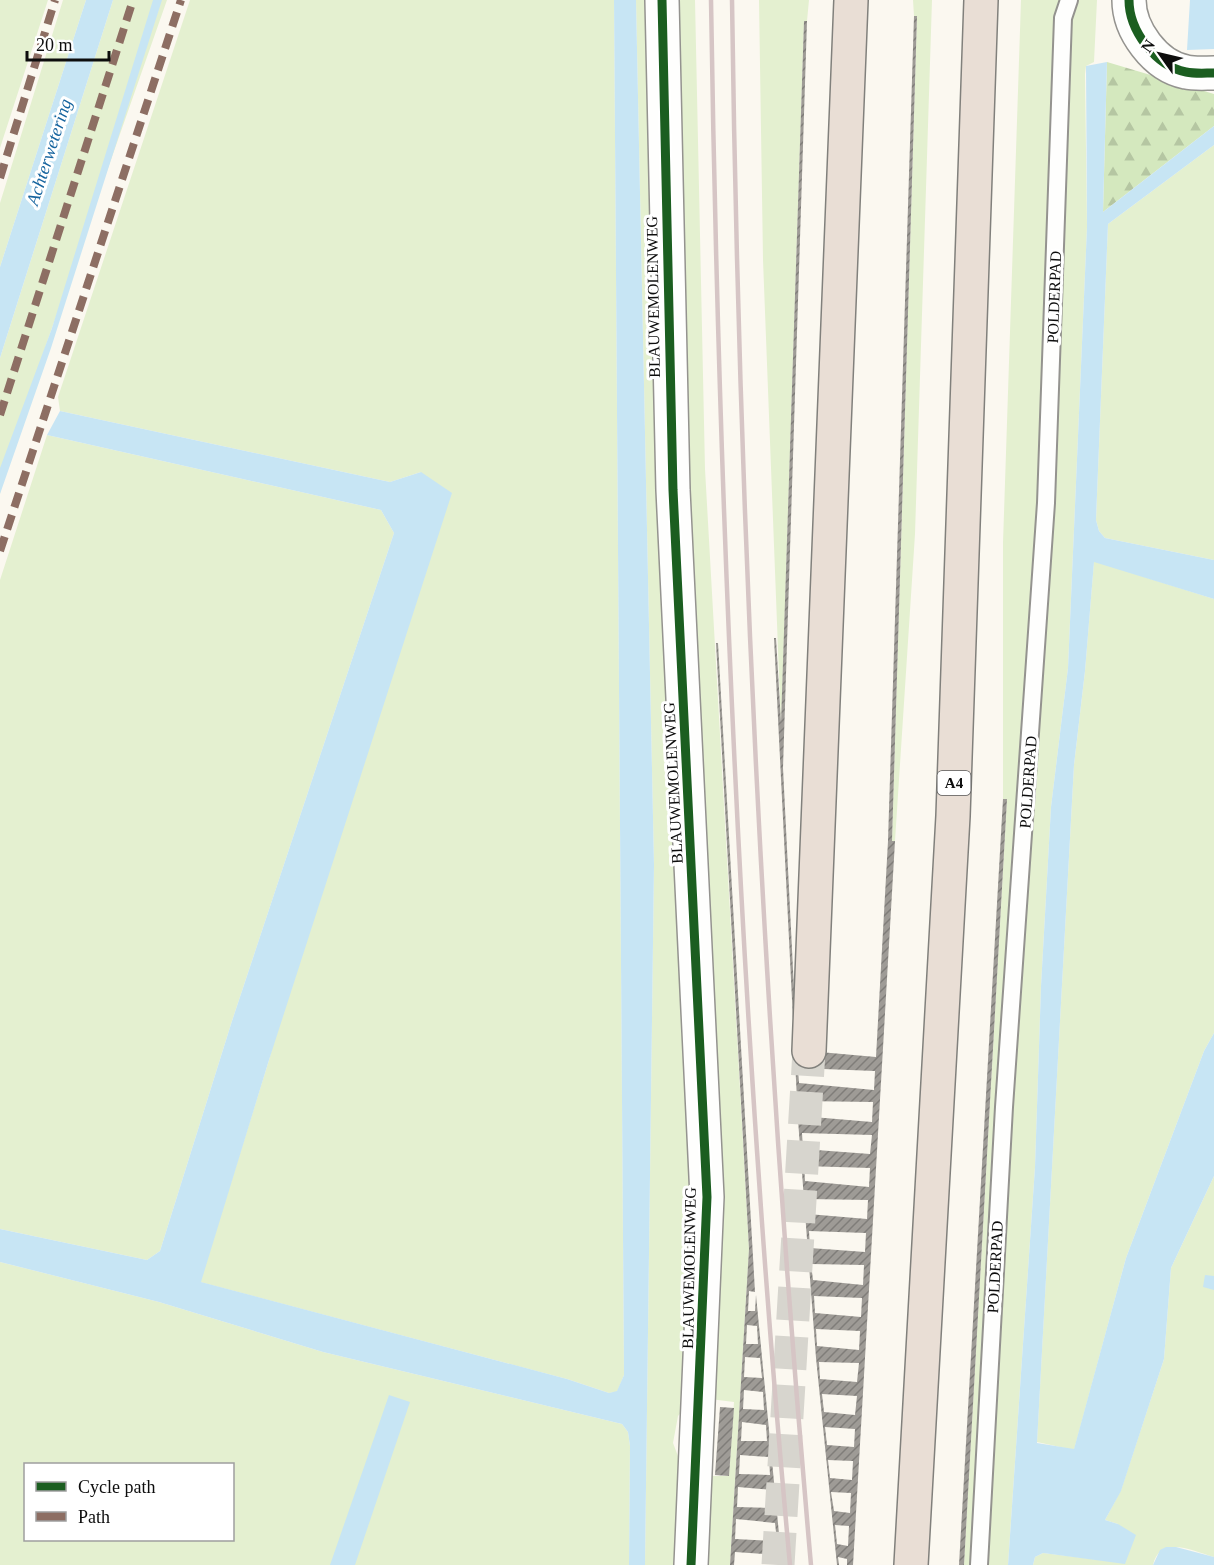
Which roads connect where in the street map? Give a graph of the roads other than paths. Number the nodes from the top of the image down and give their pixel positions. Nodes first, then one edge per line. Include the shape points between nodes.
1 (662, 0) edge
2 (851, 0) edge
3 (981, 0) edge
4 (1069, 0) edge
5 (1129, 0) edge
6 (1214, 73) edge
7 (809, 1051) tunnel mouth
8 (691, 1565) edge
9 (911, 1565) edge
10 (979, 1565) edge

1 - 8 street, BLAUWEMOLENWEG via 673,490 707,1197
2 - 7 highway
3 - 9 highway, A4 via 953,816
4 - 10 lane, POLDERPAD via 1063,18 1046,503 1003,1119
5 - 6 street via 1135,28 1162,62 1185,72

